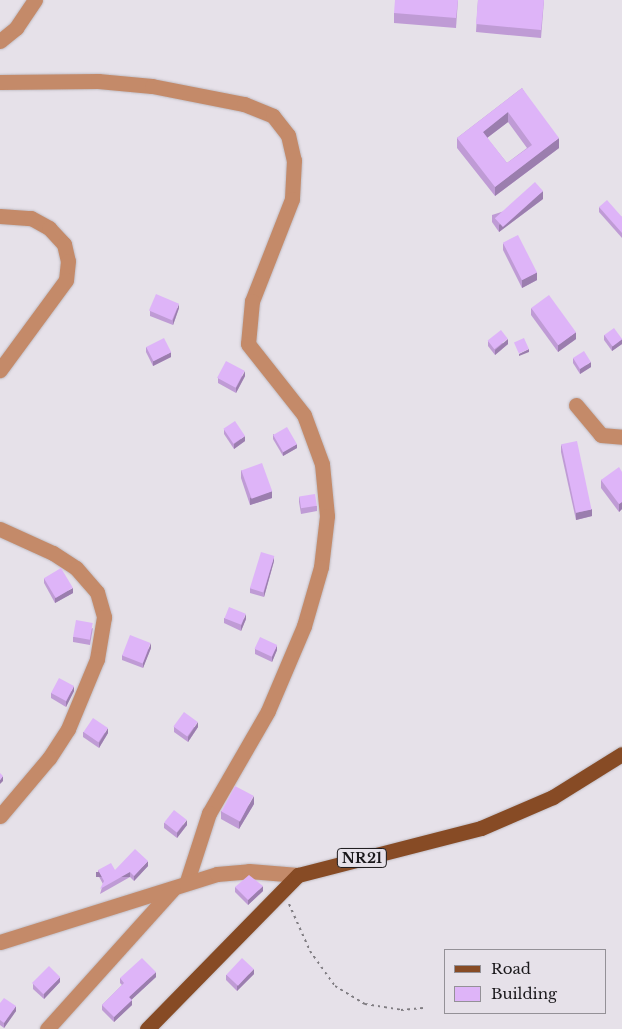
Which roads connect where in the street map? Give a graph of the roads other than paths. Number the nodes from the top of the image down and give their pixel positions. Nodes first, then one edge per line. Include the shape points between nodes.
1 (35, 0) edge
2 (0, 41) edge
3 (0, 82) edge
4 (0, 216) edge
5 (0, 370) edge
6 (576, 405) dead end
7 (622, 437) edge
8 (0, 529) edge
9 (622, 754) edge
10 (0, 816) edge
11 (298, 874) junction
12 (181, 884) junction
13 (0, 942) edge
14 (50, 1028) edge
15 (147, 1029) edge

1 - 2 street via 16,28
3 - 12 street via 98,81 152,86 244,104 273,116 288,135 294,160 292,199 252,301 248,344 304,415 322,464 327,516 320,567 304,626 272,702 209,813
4 - 5 street via 32,218 49,228 64,244 68,261 66,280
6 - 7 street via 602,435
8 - 10 street via 53,553 76,568 97,592 104,616 97,659 68,729
9 - 11 main road, NR21 via 553,797 481,828
11 - 12 street via 249,871
11 - 15 main road
12 - 13 street
12 - 14 street

